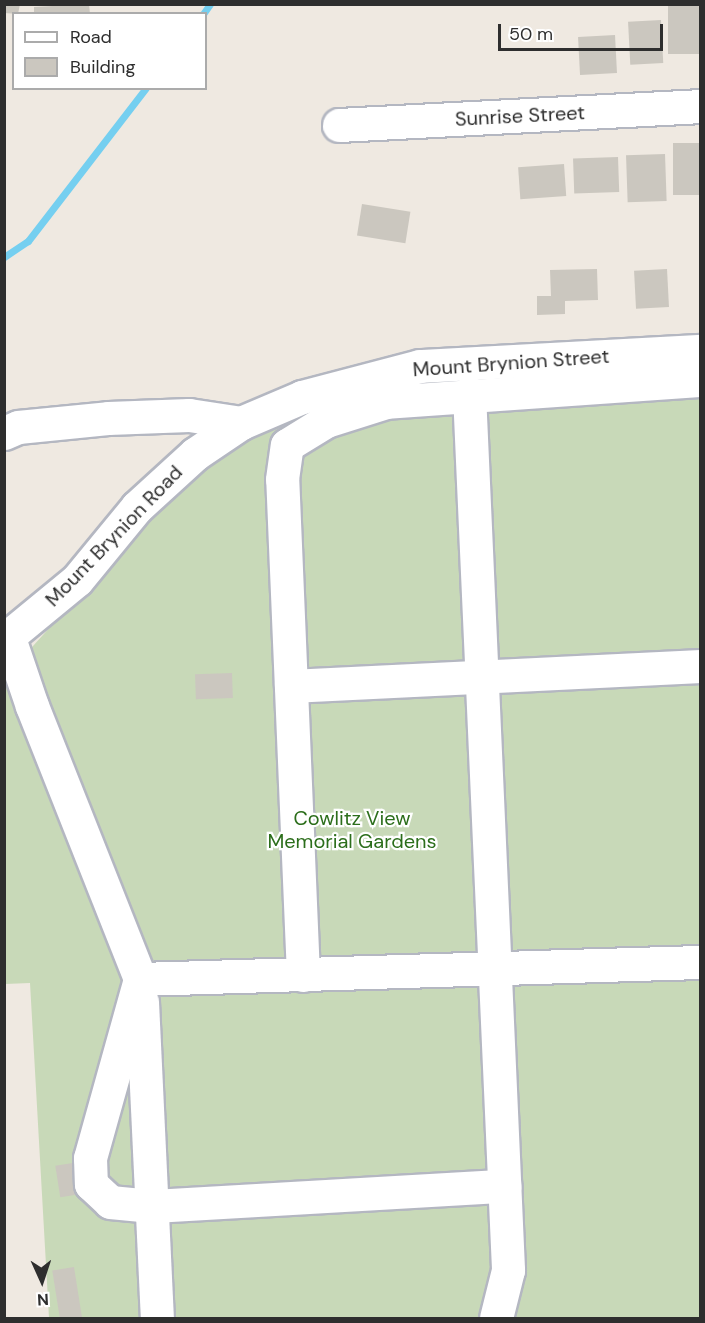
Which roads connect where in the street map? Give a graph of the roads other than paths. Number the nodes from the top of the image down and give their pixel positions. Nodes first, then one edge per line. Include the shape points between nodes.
1 (700, 106) edge
2 (339, 125) dead end
3 (700, 351) edge
4 (700, 380) edge
5 (469, 393) junction
6 (241, 423) junction
7 (4, 433) edge
8 (195, 454) joint
9 (6, 642) edge
10 (700, 666) edge
11 (482, 677) junction
12 (291, 686) junction
13 (700, 962) edge
14 (495, 970) junction
15 (303, 975) junction
16 (140, 979) junction
17 (504, 1186) junction
18 (152, 1206) junction
19 (157, 1318) edge
20 (496, 1318) edge

1 - 2 street, Sunrise Street
3 - 6 street, Mount Brynion Street via 420,366 302,398
4 - 5 street
5 - 11 street
5 - 12 street via 386,402 326,421 287,445 282,479
6 - 7 street via 189,416 108,418 18,427
6 - 8 street, Mount Brynion Street
8 - 9 street, Mount Brynion Road via 137,507 77,580
9 - 16 street
10 - 11 street
11 - 12 street
11 - 14 street
12 - 15 street
13 - 14 street
14 - 15 street
14 - 17 street
15 - 16 street
16 - 18 street
16 - 18 street via 90,1158 91,1184 110,1202
17 - 18 street
17 - 20 street via 508,1270
18 - 19 street

